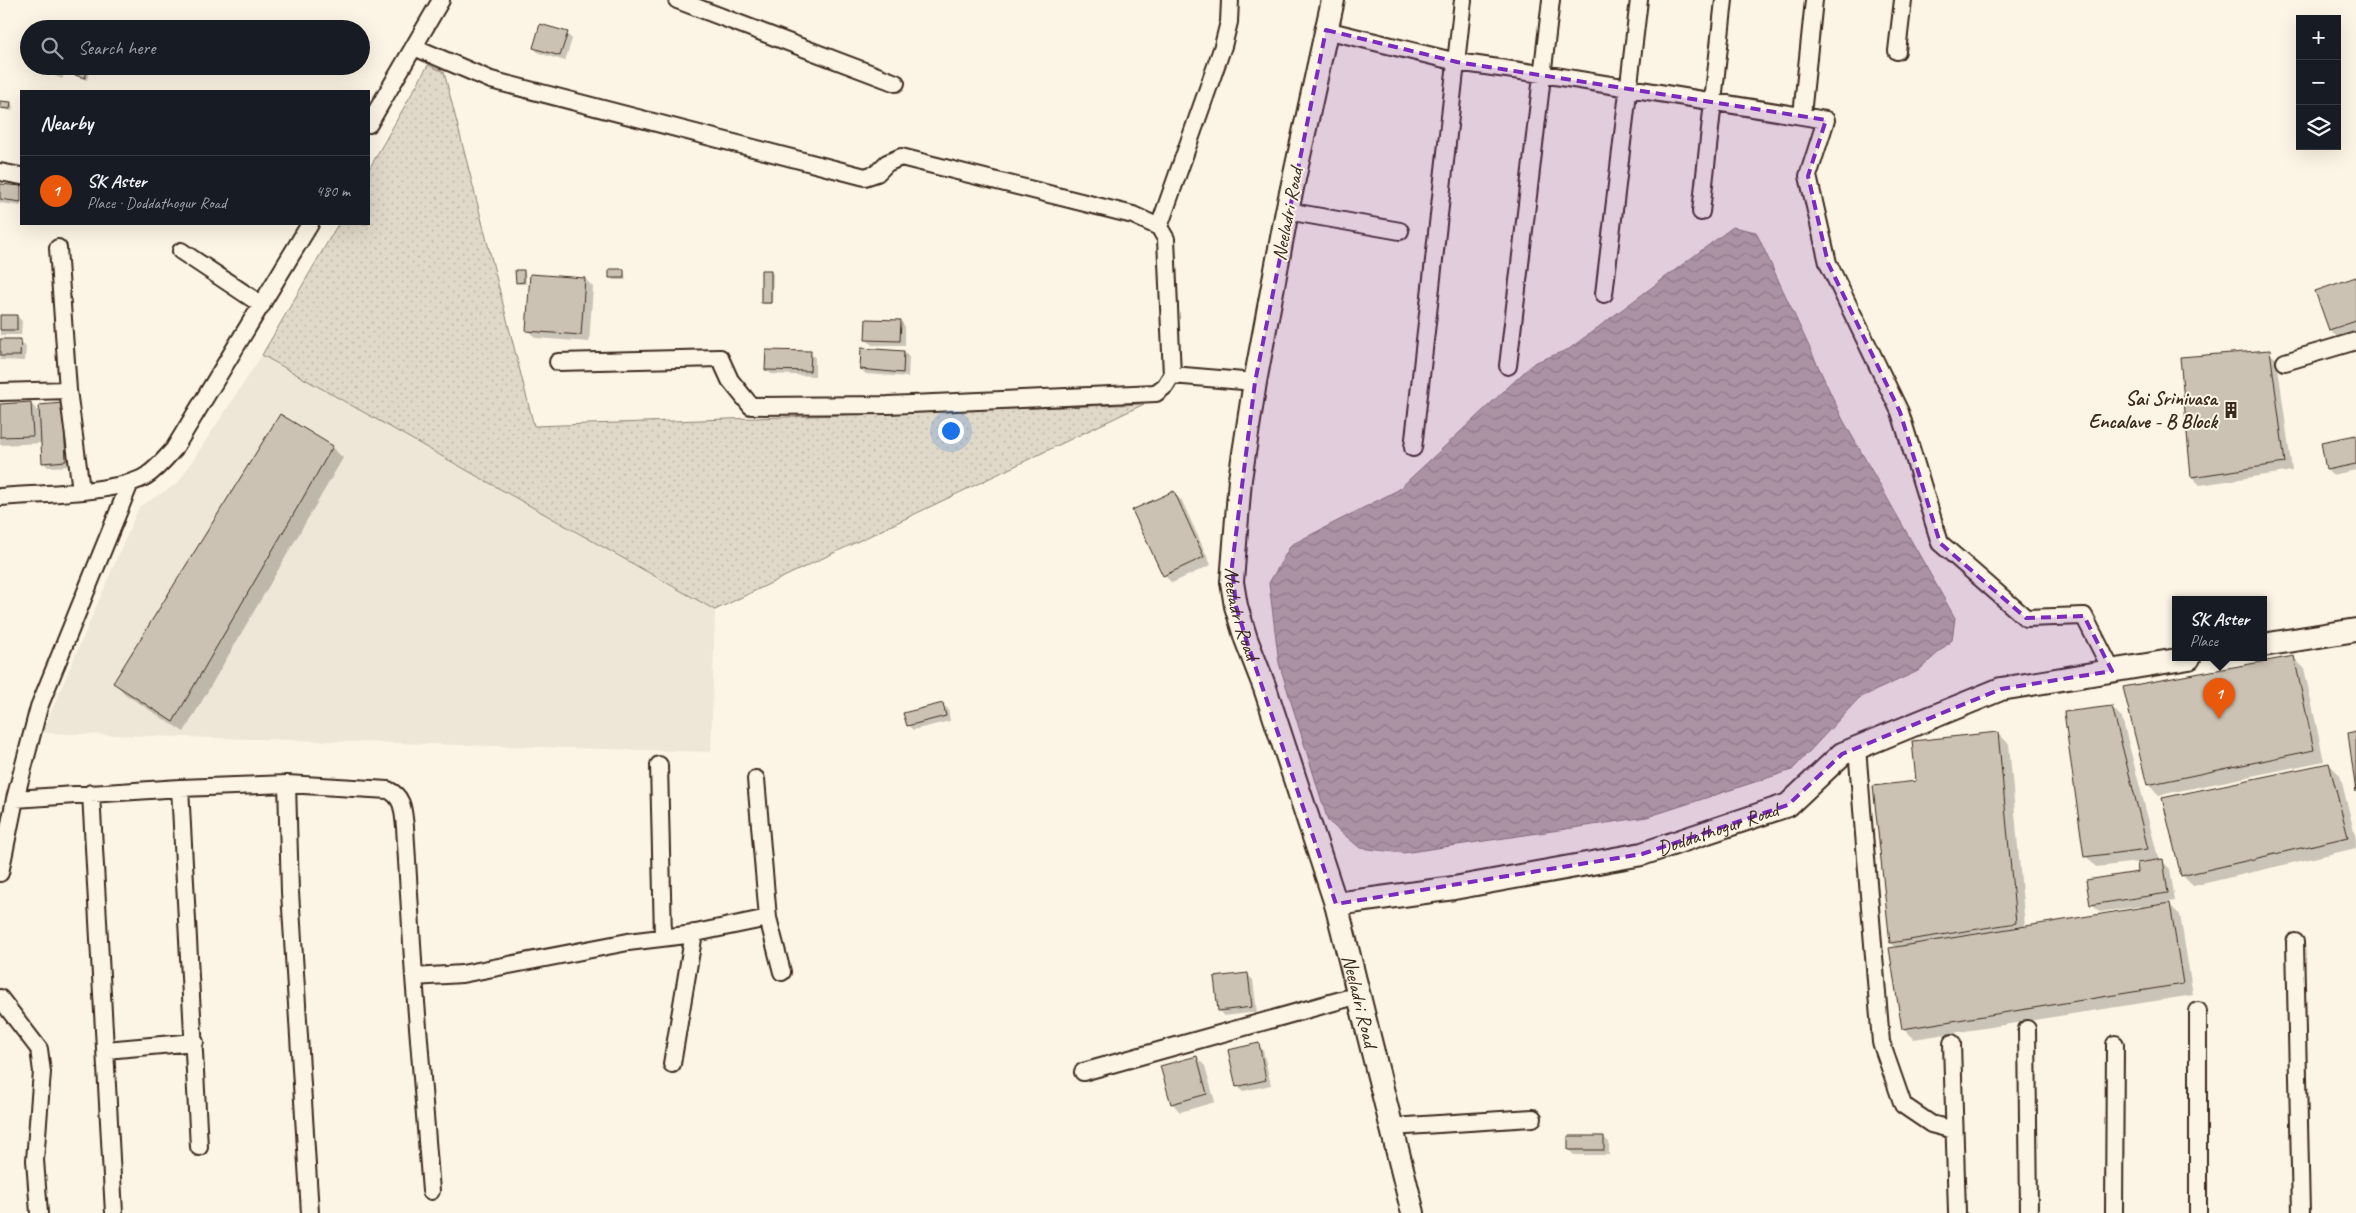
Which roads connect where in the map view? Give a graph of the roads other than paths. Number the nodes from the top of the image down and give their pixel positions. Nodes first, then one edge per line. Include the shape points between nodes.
1 (441, 0) edge
2 (677, 0) edge
3 (1230, 0) edge
4 (1333, 0) edge
5 (1463, 0) edge
6 (1551, 0) edge
7 (1639, 0) edge
8 (1724, 0) edge
9 (1814, 0) edge
10 (1903, 0) edge
11 (1326, 30) junction
12 (414, 47) junction
13 (1897, 51) dead end
14 (1457, 62) junction
15 (1542, 74) junction
16 (896, 83) dead end
17 (1629, 88) junction
18 (1712, 101) junction
19 (1802, 115) junction
20 (370, 122) edge
21 (0, 172) edge
22 (20, 176) edge
23 (1287, 211) junction
24 (1701, 212) dead end
25 (309, 225) edge
26 (1159, 227) junction
27 (1400, 231) dead end
28 (58, 248) dead end
29 (181, 251) dead end
30 (1604, 294) dead end
31 (262, 305) junction
32 (2356, 341) edge
33 (558, 362) dead end
34 (2285, 362) dead end
35 (1508, 366) dead end
36 (1172, 375) junction
37 (1255, 382) junction
38 (68, 390) junction
39 (0, 392) edge
40 (1413, 448) dead end
41 (130, 482) junction
42 (81, 490) junction
43 (0, 497) edge
44 (2356, 630) edge
45 (2267, 644) edge
46 (2172, 661) edge
47 (2112, 671) junction
48 (1857, 748) junction
49 (658, 765) dead end
50 (756, 779) dead end
51 (286, 784) junction
52 (180, 788) junction
53 (91, 793) junction
54 (15, 799) junction
55 (0, 873) edge
56 (1336, 904) junction
57 (768, 918) junction
58 (694, 933) junction
59 (663, 937) junction
60 (2295, 942) dead end
61 (782, 972) dead end
62 (414, 977) junction
63 (1359, 995) junction
64 (0, 998) edge
65 (2198, 1011) dead end
66 (2027, 1029) dead end
67 (195, 1042) junction
68 (1952, 1043) dead end
69 (2115, 1044) dead end
70 (106, 1050) junction
71 (672, 1064) dead end
72 (1084, 1072) dead end
73 (1533, 1118) dead end
74 (1392, 1126) junction
75 (1954, 1130) junction
76 (199, 1146) dead end
77 (431, 1191) dead end
78 (39, 1213) edge
79 (114, 1213) edge
80 (310, 1213) edge
81 (1414, 1213) edge
82 (1957, 1213) edge
83 (2029, 1213) edge
84 (2114, 1213) edge
85 (2198, 1213) edge
86 (2301, 1213) edge

1 - 12 street
2 - 16 street
3 - 26 street via 1223,46
4 - 11 street, Neeladri Road
5 - 14 street
6 - 15 street
7 - 17 street
8 - 18 street
9 - 19 street
10 - 13 street
11 - 14 street
11 - 23 street, Neeladri Road
12 - 20 street
12 - 26 street via 491,80 866,177 901,157 1132,215
14 - 15 street
14 - 40 street
15 - 17 street
15 - 35 street
17 - 18 street
17 - 30 street
18 - 19 street
18 - 24 street
19 - 47 street via 1826,120 1808,176 1828,263 1900,412 1940,543 2026,618 2084,616
21 - 22 street
23 - 27 street
23 - 37 street, Neeladri Road
25 - 31 street
26 - 36 street via 1166,239 1169,263
28 - 38 street
29 - 31 street
31 - 41 street via 174,449 145,477
32 - 34 street
33 - 36 street via 720,358 730,380 751,406 888,405 1156,393
36 - 37 street
37 - 56 street, Neeladri Road via 1238,496 1232,582 1246,639 1266,688
38 - 39 street
38 - 42 street
41 - 42 street
41 - 54 street via 39,707
42 - 43 street
44 - 45 street
46 - 47 street, Doddathogur Road
47 - 48 street, Doddathogur Road via 2001,689
48 - 56 street, Doddathogur Road via 1842,754 1788,805 1642,854 1454,888
48 - 75 street via 1881,1042 1903,1105 1931,1124
49 - 59 street
50 - 57 street
51 - 52 street
51 - 62 street via 388,790 397,794 406,827
51 - 80 street
52 - 53 street
52 - 67 street
53 - 54 street
53 - 70 street
54 - 55 street
56 - 63 street, Neeladri Road
57 - 58 street
57 - 61 street
58 - 59 street
58 - 71 street
59 - 62 street via 462,974
60 - 86 street
62 - 77 street
63 - 72 street
63 - 74 street, Neeladri Road
64 - 78 street via 39,1049 42,1072 35,1160
65 - 85 street
66 - 83 street
67 - 70 street
67 - 76 street
68 - 75 street
69 - 84 street
70 - 79 street
73 - 74 street
74 - 81 street, Neeladri Road
75 - 82 street

